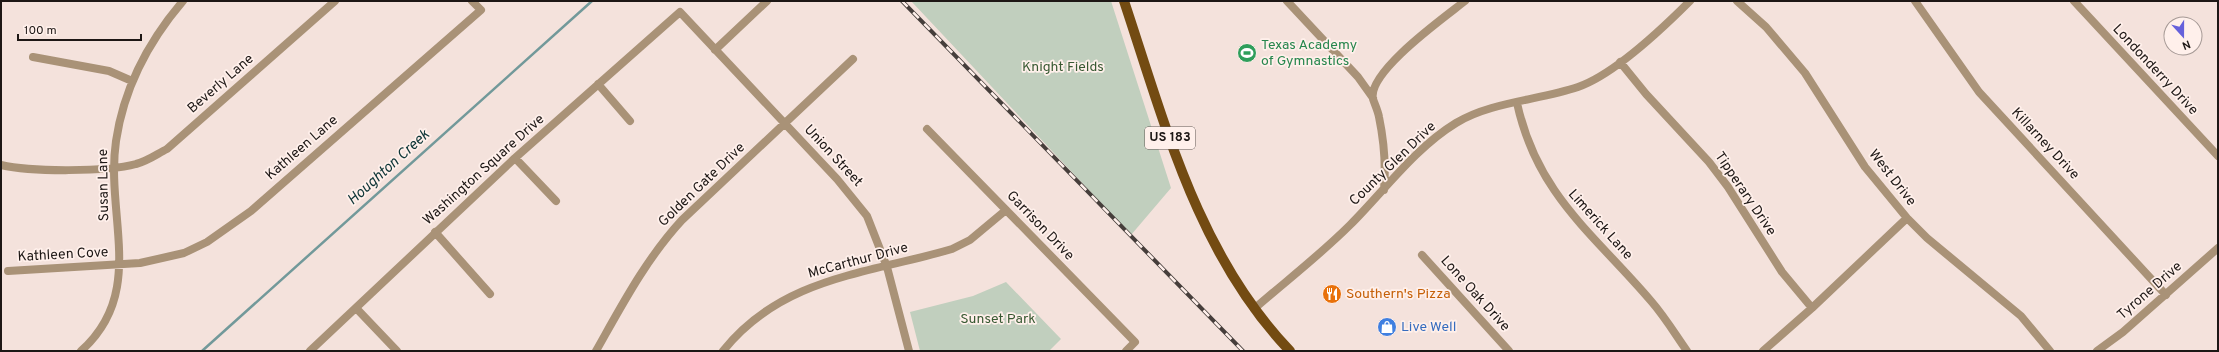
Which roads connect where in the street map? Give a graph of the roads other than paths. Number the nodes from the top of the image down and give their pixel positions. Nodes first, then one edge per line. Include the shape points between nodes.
1 (183, 1) edge
2 (335, 1) edge
3 (472, 1) edge
4 (767, 1) edge
5 (1124, 1) edge
6 (1287, 1) edge
7 (1465, 1) edge
8 (1690, 1) edge
9 (1737, 1) edge
10 (1915, 1) edge
11 (2074, 1) edge
12 (680, 12) joint
13 (715, 50) junction
14 (33, 56) dead end
15 (853, 59) dead end
16 (1620, 62) junction
17 (132, 81) junction
18 (598, 84) junction
19 (1373, 98) junction
20 (1517, 103) junction
21 (630, 120) dead end
22 (785, 123) junction
23 (927, 129) dead end
24 (2218, 156) edge
25 (516, 158) junction
26 (1, 165) edge
27 (114, 168) junction
28 (1384, 190) junction
29 (556, 201) dead end
30 (1006, 210) junction
31 (1907, 218) junction
32 (435, 232) junction
33 (2218, 248) edge
34 (1422, 255) dead end
35 (119, 265) junction
36 (887, 267) junction
37 (8, 271) dead end
38 (490, 294) dead end
39 (2166, 296) junction
40 (356, 308) junction
41 (1254, 308) junction
42 (1812, 308) junction
43 (81, 351) edge
44 (310, 351) edge
45 (397, 351) edge
46 (596, 351) edge
47 (724, 351) edge
48 (909, 351) edge
49 (1126, 351) edge
50 (1290, 351) edge
51 (1509, 351) edge
52 (1687, 351) edge
53 (1763, 351) edge
54 (2050, 351) edge
55 (2097, 351) edge

1 - 17 street, Susan Lane via 150,43
2 - 27 street, Beverly Lane via 167,149 137,164
3 - 35 street, Kathleen Lane via 481,10 231,226 184,253
4 - 13 street
5 - 41 main road, US 183 via 1185,183 1204,225
6 - 19 street via 1358,77
7 - 19 street via 1393,61 1382,76
8 - 16 street, County Glen Drive
9 - 31 street, West Drive via 1766,28 1800,67 1865,166
10 - 39 street, Killarney Drive via 1979,92
11 - 24 street, Londonderry Drive
12 - 13 street, Union Street
12 - 18 street, Washington Square Drive
13 - 22 street, Union Street
14 - 17 street via 109,70
15 - 22 street, Golden Gate Drive
16 - 20 street, County Glen Drive via 1580,87
16 - 42 street, Tipperary Drive via 1709,162 1782,272
17 - 27 street, Susan Lane via 119,129
18 - 21 street
18 - 25 street, Washington Square Drive
19 - 28 street via 1383,138
20 - 28 street, County Glen Drive via 1487,109 1456,123 1421,151
20 - 52 street, Limerick Lane via 1533,154 1556,194 1652,302
22 - 36 street, Union Street via 855,198 867,216
22 - 46 street, Golden Gate Drive via 662,242 648,260
23 - 30 street, Garrison Drive
25 - 29 street
25 - 32 street, Washington Square Drive
26 - 27 street, Beverly Lane via 16,168
27 - 35 street, Susan Lane
28 - 41 street, County Glen Drive via 1318,255
30 - 36 street, McCarthur Drive via 970,240 952,249
30 - 49 street, Garrison Drive via 1135,342
31 - 42 street
31 - 54 street, West Drive via 1927,238 2021,316
32 - 38 street
32 - 40 street, Washington Square Drive
33 - 39 street, Tyrone Drive
34 - 51 street, Lone Oak Drive
35 - 37 street, Kathleen Cove
35 - 43 street, Susan Lane via 118,290 112,308 94,337
36 - 47 street, McCarthur Drive via 798,291 754,318
36 - 48 street, Union Street
39 - 55 street, Tyrone Drive
40 - 44 street, Washington Square Drive
40 - 45 street
41 - 50 main road, US 183
42 - 53 street

